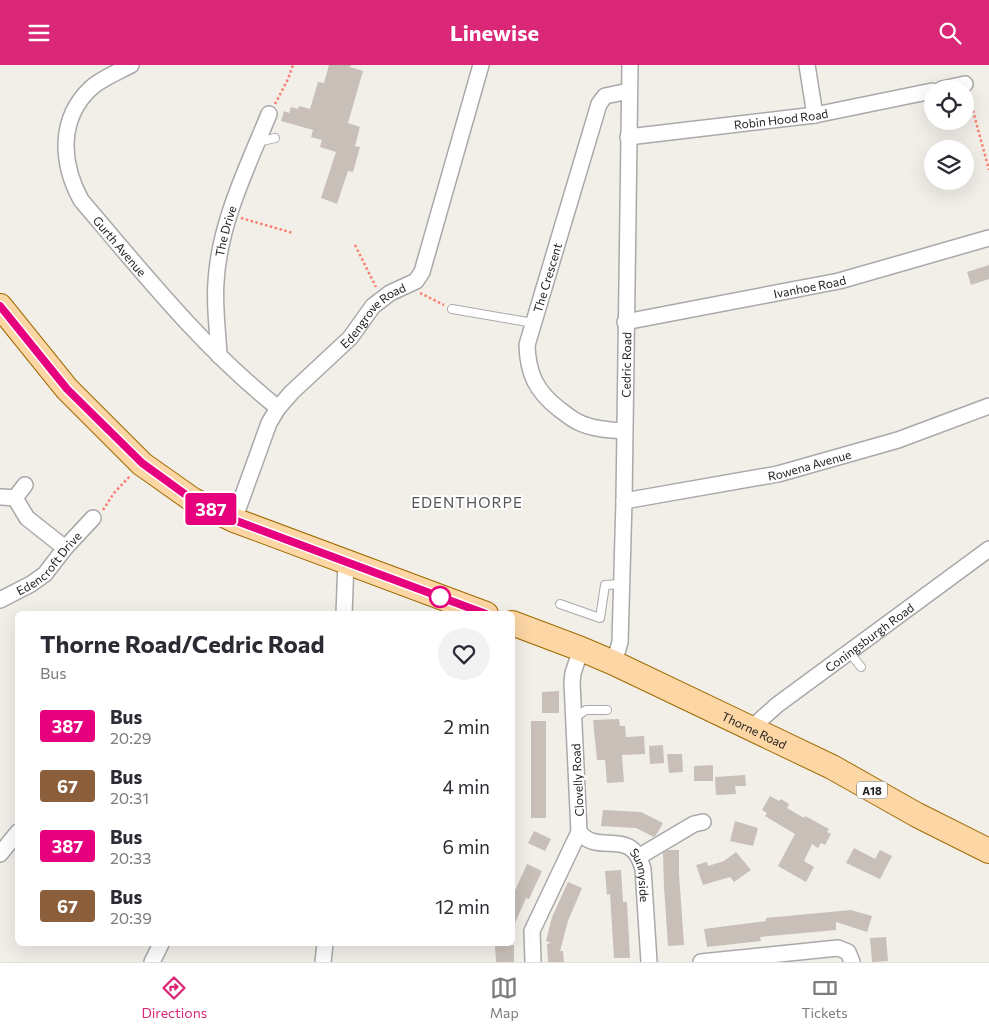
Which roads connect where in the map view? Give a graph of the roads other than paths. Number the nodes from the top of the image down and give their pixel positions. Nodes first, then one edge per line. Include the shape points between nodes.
1 (131, 65) edge
2 (481, 65) edge
3 (630, 65) edge
4 (807, 65) edge
5 (628, 91) junction
6 (924, 93) edge
7 (269, 114) road end
8 (815, 115) junction
9 (628, 137) junction
10 (275, 138) dead end
11 (257, 143) junction
12 (989, 238) edge
13 (0, 306) edge
14 (452, 309) road end
15 (217, 318) junction
16 (626, 322) junction
17 (533, 323) junction
18 (195, 330) junction
19 (218, 356) junction
20 (989, 406) edge
21 (278, 408) junction
22 (624, 431) junction
23 (25, 485) dead end
24 (624, 501) junction
25 (92, 518) road end
26 (234, 520) junction
27 (65, 548) junction
28 (989, 549) edge
29 (346, 561) junction
30 (622, 584) junction
31 (0, 600) edge
32 (560, 604) dead end
33 (344, 611) edge
34 (478, 611) edge
35 (515, 624) edge
36 (581, 649) junction
37 (849, 652) junction
38 (614, 663) junction
39 (860, 667) dead end
40 (607, 710) dead end
41 (574, 718) junction
42 (754, 730) junction
43 (703, 822) dead end
44 (579, 832) junction
45 (15, 835) edge
46 (989, 851) edge
47 (0, 854) edge
48 (640, 856) junction
49 (160, 946) edge
50 (324, 946) edge
51 (152, 962) edge
52 (323, 962) edge
53 (533, 962) edge
54 (649, 962) edge
55 (701, 962) edge
56 (852, 962) edge

1 - 18 street, Gurth Avenue via 92,87 73,110 66,134 69,172 81,200
2 - 21 street, Edengrove Road via 422,272 416,281 390,293 373,306 350,339
3 - 5 street, Cedric Road
4 - 8 street
5 - 9 street, Cedric Road
5 - 17 street, The Crescent via 605,96 599,104
6 - 8 street, Robin Hood Road
7 - 11 street, The Drive
8 - 9 street, Robin Hood Road
9 - 16 street, Cedric Road
10 - 11 lane
11 - 15 street, The Drive via 241,182 220,254 216,283
12 - 16 street, Ivanhoe Road via 839,281
13 - 26 main road via 67,389 142,463 193,500
14 - 17 lane
15 - 18 street
15 - 19 street, The Drive
16 - 22 street, Cedric Road
17 - 22 street, The Crescent via 528,359 533,379 541,392 578,422
18 - 19 street, Gurth Avenue
19 - 21 street, Gurth Avenue
20 - 24 street, Rowena Avenue via 898,440 778,474
21 - 26 street, Edengrove Road via 269,423
22 - 24 street, Cedric Road
23 - 27 street via 8,497 27,518
24 - 30 street, Cedric Road
25 - 27 street, Edencroft Drive
26 - 29 main road
27 - 31 street, Edencroft Drive via 45,574
28 - 37 street, Coningsburgh Road
29 - 33 street
29 - 34 main road
30 - 32 lane via 605,585 600,618
30 - 38 street, Cedric Road via 620,642
35 - 36 main road, Thorne Road / A18
36 - 38 main road, Thorne Road / A18
36 - 41 street, Clovelly Road via 572,682
37 - 39 lane
37 - 42 street, Coningsburgh Road via 777,705 757,723
38 - 42 main road, Thorne Road / A18
40 - 41 lane via 586,710
41 - 44 street, Clovelly Road
42 - 46 main road, Thorne Road / A18 via 832,767 916,815
43 - 48 street via 694,824
44 - 48 street, Sunnyside via 594,843 620,844
44 - 53 street, Clovelly Road via 532,931
45 - 47 street
48 - 54 street, Sunnyside
49 - 51 street
50 - 52 street
55 - 56 street via 838,948 848,952

